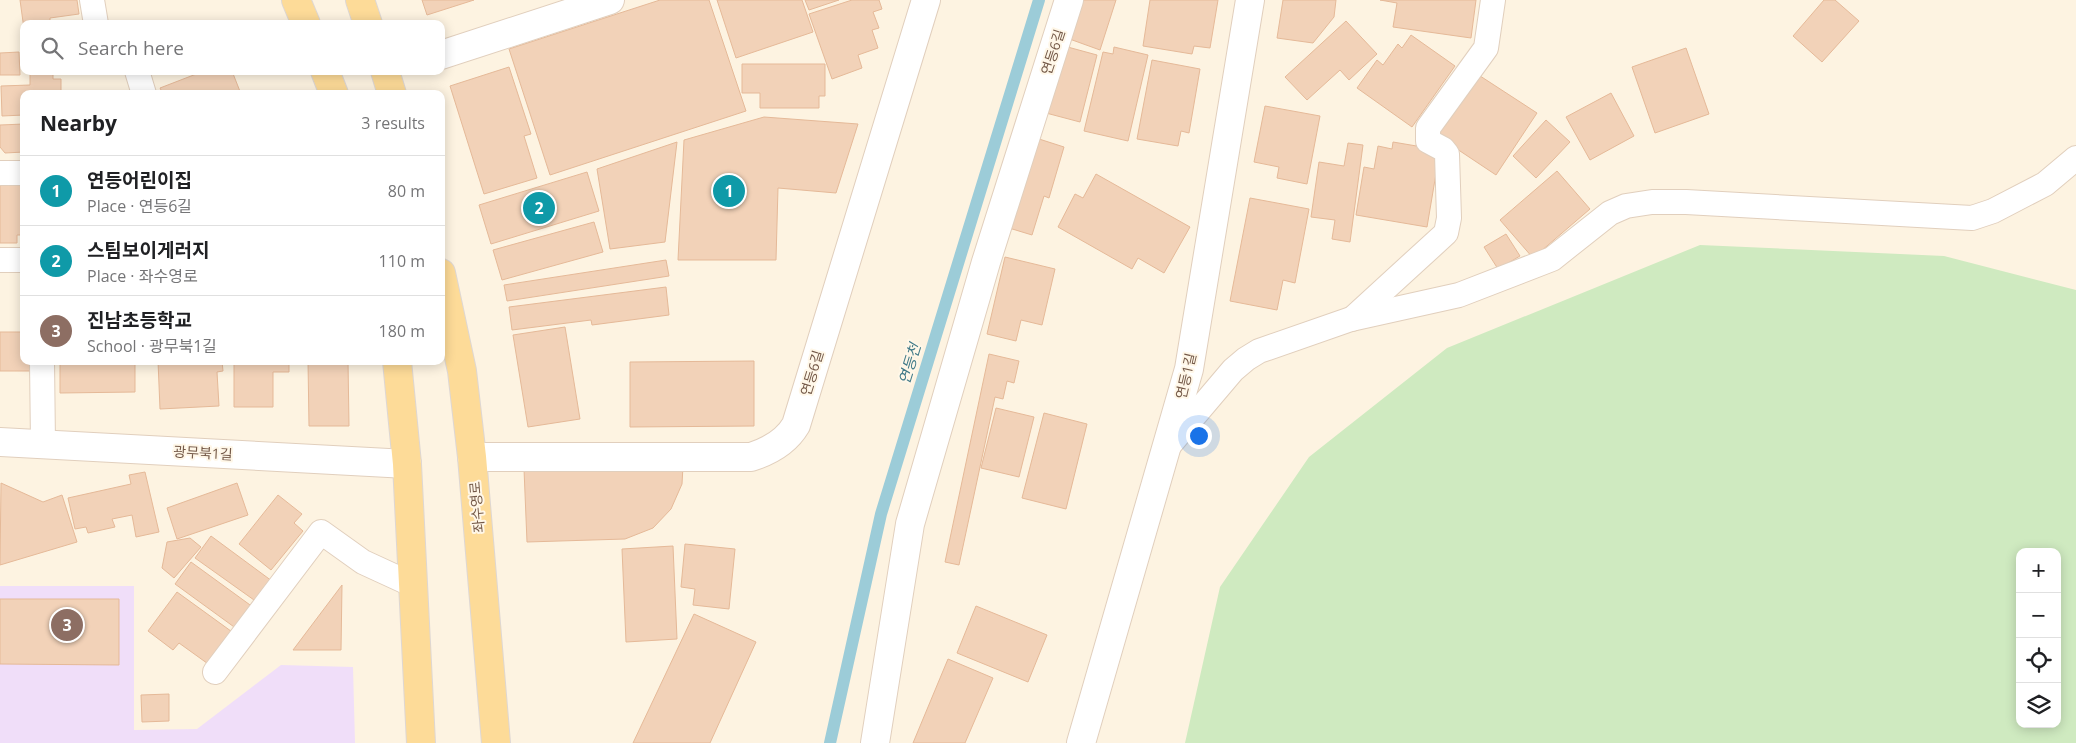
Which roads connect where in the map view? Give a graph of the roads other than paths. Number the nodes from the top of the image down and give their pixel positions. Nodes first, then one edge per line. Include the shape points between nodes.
1 (92, 0) edge
2 (296, 0) edge
3 (360, 0) edge
4 (610, 0) edge
5 (926, 0) edge
6 (1070, 0) edge
7 (1250, 0) edge
8 (1493, 0) edge
9 (95, 20) edge
10 (304, 20) edge
11 (367, 20) edge
12 (445, 53) edge
13 (138, 75) edge
14 (327, 75) edge
15 (143, 90) edge
16 (332, 90) edge
17 (2076, 158) edge
18 (0, 173) edge
19 (20, 173) edge
20 (0, 260) edge
21 (20, 260) edge
22 (445, 292) edge
23 (1351, 319) junction
24 (42, 365) edge
25 (397, 365) edge
26 (0, 442) edge
27 (44, 444) junction
28 (1166, 449) junction
29 (472, 458) junction
30 (407, 464) junction
31 (413, 585) junction
32 (215, 672) dead end
33 (420, 743) edge
34 (496, 743) edge
35 (875, 743) edge
36 (1081, 743) edge

1 - 9 lane
2 - 10 main road
3 - 11 main road
4 - 12 street
5 - 29 street, 연등6길 via 790,436 764,453 751,457
6 - 35 street, 연등6길 via 986,262 910,524
7 - 28 street, 연등1길 via 1189,369
8 - 23 lane via 1486,48 1428,128 1428,141 1443,148 1447,154 1449,218 1446,233
13 - 15 lane
14 - 16 main road
17 - 23 lane via 2045,184 1993,211 1972,218 1686,202 1626,206 1610,214 1552,259 1458,295
18 - 19 lane
20 - 21 lane
22 - 29 main road, 좌수영로 via 462,371
23 - 28 lane via 1259,351 1246,359
24 - 27 lane
25 - 30 main road
26 - 27 street, 광무북1길
27 - 30 street, 광무북1길
28 - 36 street, 연등1길
29 - 34 main road, 좌수영로
30 - 31 main road
31 - 32 lane via 363,562 321,532
31 - 33 main road

